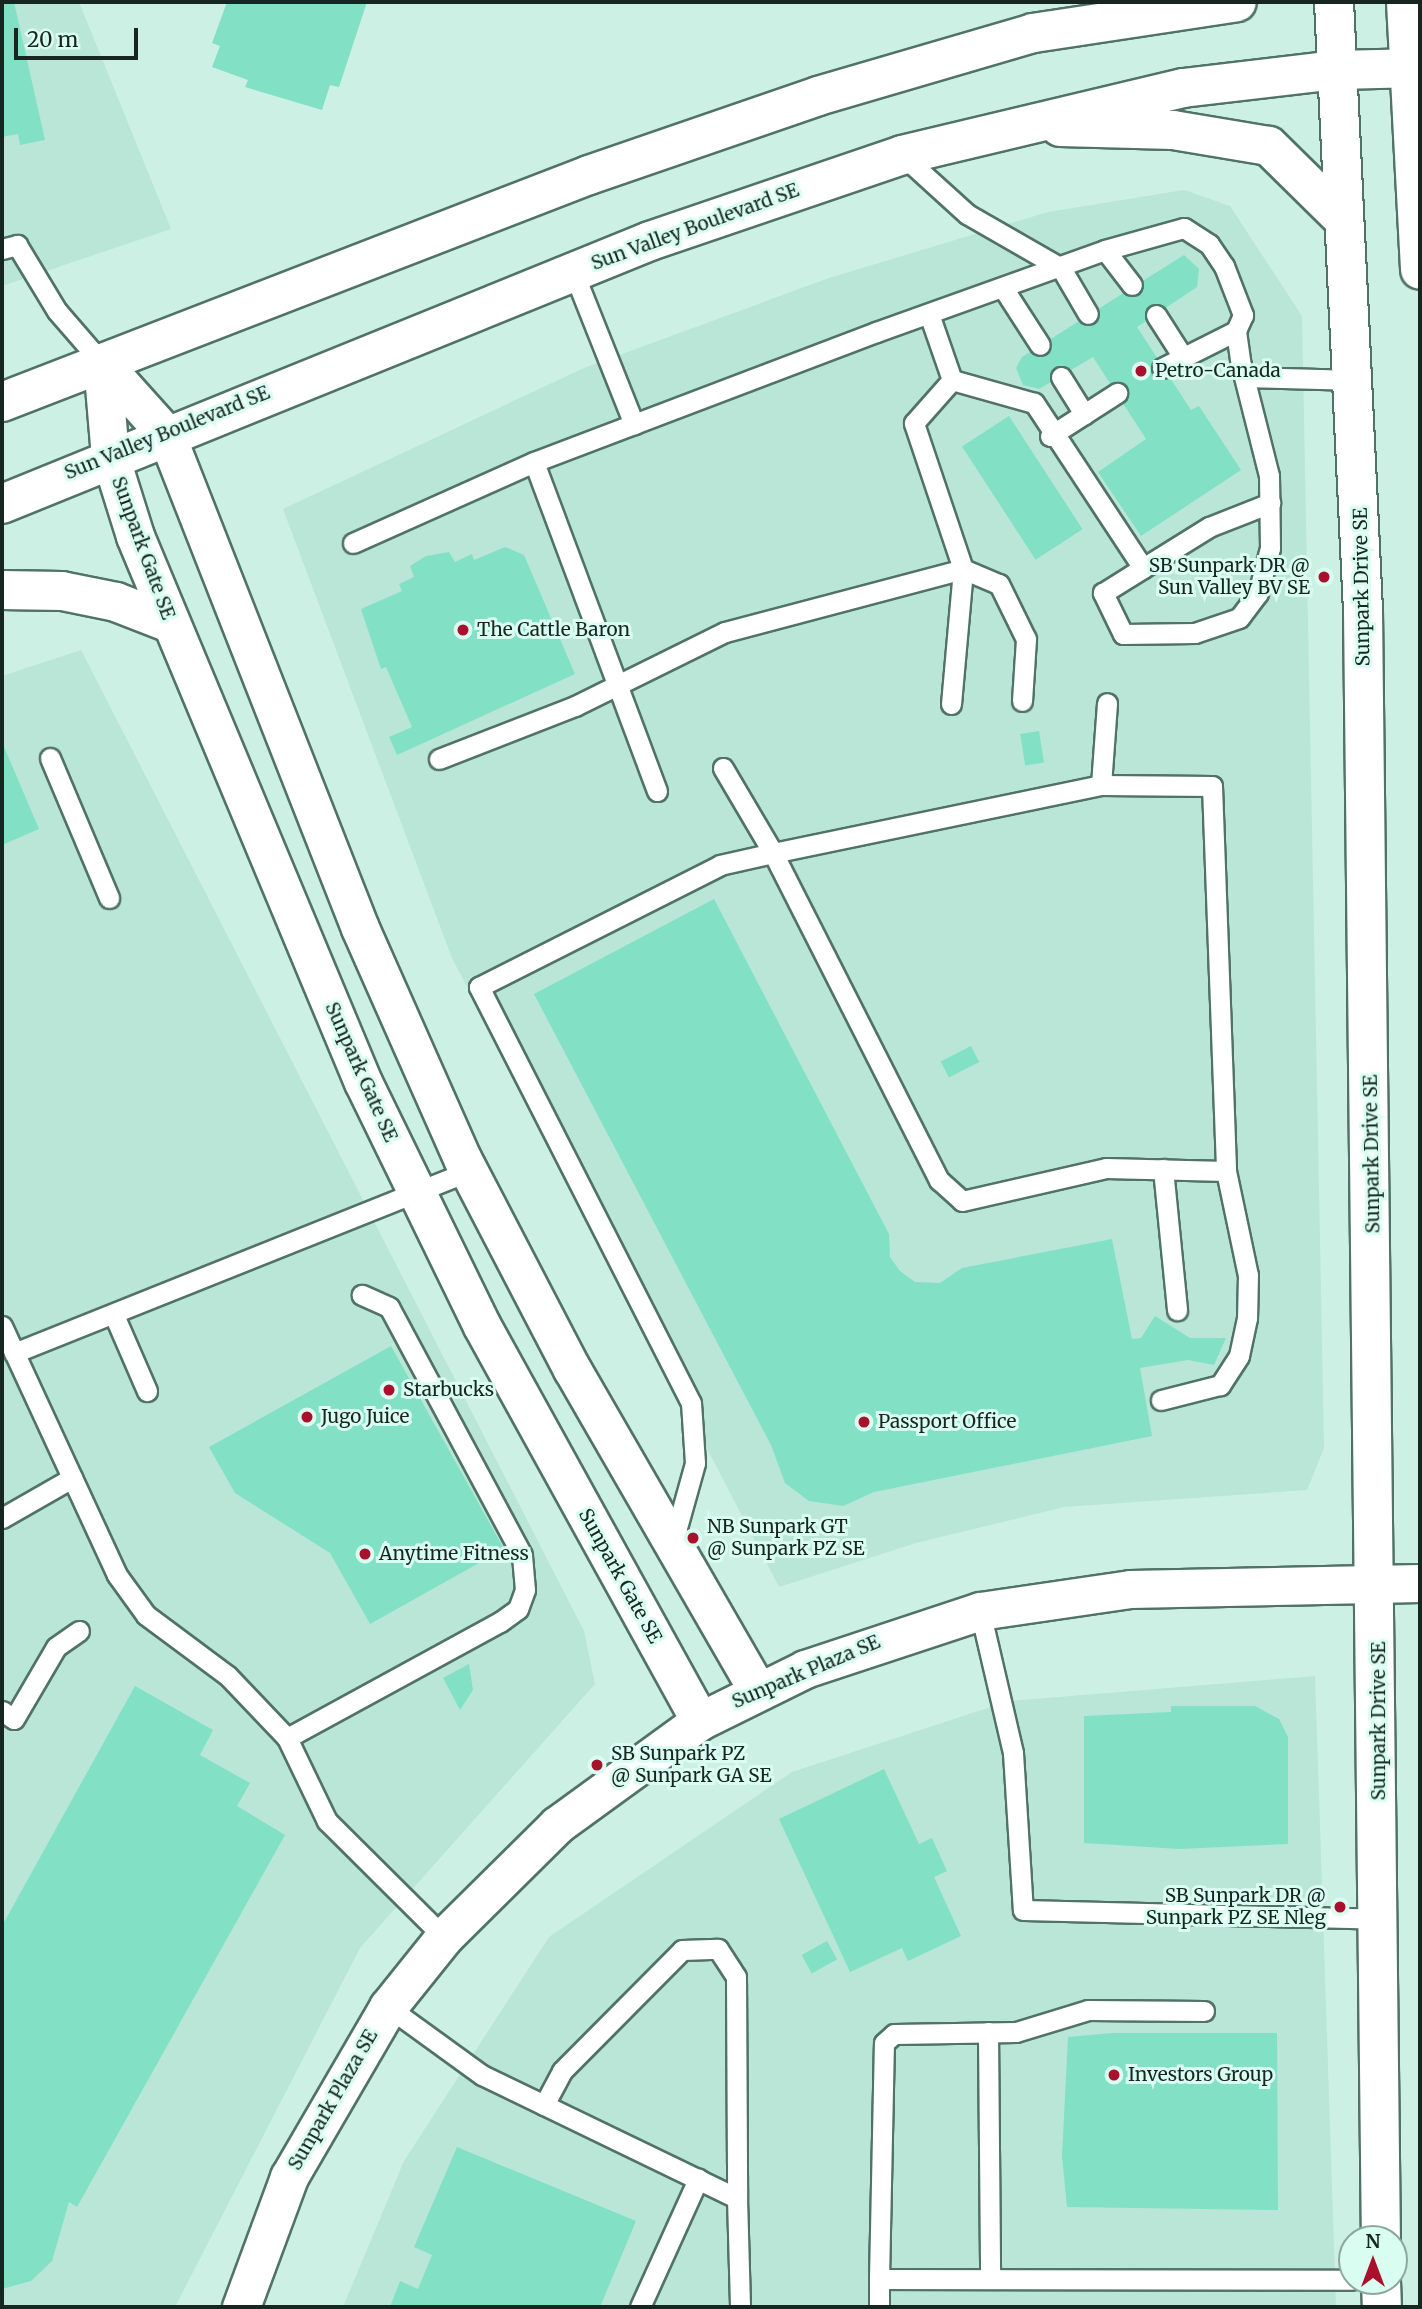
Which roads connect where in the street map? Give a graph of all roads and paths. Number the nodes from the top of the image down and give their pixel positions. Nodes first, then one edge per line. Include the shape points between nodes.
1 (1237, 2) edge
2 (1334, 2) edge
3 (1406, 2) edge
4 (1415, 68) edge
5 (1337, 70) junction
6 (1016, 126) junction
7 (902, 155) junction
8 (1342, 217) junction
9 (10, 247) edge
10 (1105, 250) junction
11 (1061, 268) junction
12 (1420, 270) edge
13 (573, 271) junction
14 (1132, 285) dead end
15 (1005, 291) junction
16 (929, 314) junction
17 (1088, 314) dead end
18 (1156, 315) dead end
19 (1236, 331) junction
20 (1040, 345) dead end
21 (1183, 357) junction
22 (102, 363) junction
23 (1163, 368) dead end
24 (1061, 377) dead end
25 (1245, 377) junction
26 (952, 380) junction
27 (1357, 380) junction
28 (1117, 393) dead end
29 (2, 402) edge
30 (1084, 414) junction
31 (634, 424) junction
32 (166, 434) junction
33 (1050, 436) junction
34 (110, 456) junction
35 (534, 462) junction
36 (1269, 503) junction
37 (2, 504) edge
38 (353, 543) dead end
39 (1143, 568) junction
40 (963, 569) junction
41 (2, 590) edge
42 (170, 623) junction
43 (616, 683) junction
44 (1022, 701) dead end
45 (1107, 703) dead end
46 (951, 704) dead end
47 (50, 758) dead end
48 (439, 759) dead end
49 (723, 768) dead end
50 (1101, 785) junction
51 (657, 791) dead end
52 (773, 853) junction
53 (109, 898) dead end
54 (1163, 1169) junction
55 (468, 1171) junction
56 (1226, 1171) junction
57 (416, 1191) junction
58 (362, 1296) dead end
59 (1177, 1310) dead end
60 (114, 1315) junction
61 (2, 1326) edge
62 (14, 1353) junction
63 (147, 1391) dead end
64 (1161, 1400) dead end
65 (72, 1478) junction
66 (2, 1518) edge
67 (673, 1542) junction
68 (1378, 1583) junction
69 (1420, 1583) edge
70 (980, 1611) junction
71 (79, 1631) dead end
72 (757, 1690) junction
73 (2, 1711) edge
74 (700, 1721) junction
75 (287, 1738) junction
76 (1380, 1919) junction
77 (444, 1937) junction
78 (388, 2007) junction
79 (1204, 2011) dead end
80 (988, 2032) junction
81 (544, 2105) junction
82 (698, 2179) junction
83 (737, 2198) junction
84 (1381, 2225) edge
85 (879, 2279) junction
86 (990, 2279) junction
87 (1338, 2280) edge
88 (241, 2307) edge
89 (640, 2307) edge
90 (740, 2307) edge
91 (879, 2307) edge

1 - 22 main road via 1033,33 818,96 589,175
2 - 5 main road, Sunpark Drive SE
3 - 4 main road
4 - 5 main road, Sun Valley Boulevard SE
4 - 12 main road
5 - 6 main road, Sun Valley Boulevard SE via 1183,88
5 - 8 main road, Sunpark Drive SE
6 - 7 main road, Sun Valley Boulevard SE
6 - 8 main road via 1172,130 1269,146
7 - 11 lane via 967,214
7 - 13 main road, Sun Valley Boulevard SE
8 - 27 main road, Sunpark Drive SE
9 - 22 lane
10 - 11 lane
10 - 14 lane
10 - 19 lane via 1184,228 1209,244 1224,266 1243,315
11 - 15 lane
11 - 17 lane
13 - 31 lane
13 - 32 main road, Sun Valley Boulevard SE
15 - 16 lane
15 - 20 lane
16 - 26 lane
16 - 31 lane
18 - 21 lane
19 - 21 lane
19 - 25 lane
21 - 23 lane
22 - 29 main road
22 - 32 street
22 - 34 street, Sunpark Gate SE
24 - 30 lane
25 - 27 lane
25 - 36 lane via 1269,476
26 - 33 lane via 1034,403
26 - 40 lane via 914,423
27 - 68 main road, Sunpark Drive SE
28 - 30 lane
30 - 33 lane
31 - 35 lane
32 - 34 main road, Sun Valley Boulevard SE
32 - 55 street via 360,928
33 - 39 lane
34 - 37 main road, Sun Valley Boulevard SE
34 - 42 street, Sunpark Gate SE
35 - 38 lane
35 - 43 lane
36 - 39 lane via 1209,527
36 - 39 lane via 1267,559 1258,593 1239,618 1195,634 1123,634 1103,593
40 - 43 lane via 725,632
40 - 44 lane via 999,584 1026,639
40 - 46 lane
41 - 42 main road via 62,591 116,602
42 - 57 street, Sunpark Gate SE via 363,1082
43 - 48 lane
43 - 51 lane
45 - 50 lane
47 - 53 lane
49 - 52 lane
50 - 52 lane
50 - 56 lane via 1212,786
52 - 54 lane via 939,1180 962,1201 1106,1168
52 - 67 lane via 720,864 479,987 691,1403 695,1463
54 - 56 lane
54 - 59 lane
55 - 57 lane
55 - 67 street via 572,1369
56 - 64 lane via 1248,1275 1239,1356 1220,1385
57 - 60 lane
57 - 74 street, Sunpark Gate SE via 482,1326
58 - 75 lane via 388,1307 522,1555 525,1590 517,1609 500,1622
60 - 62 lane
60 - 63 lane
61 - 62 lane
62 - 65 lane
65 - 66 lane
65 - 75 lane via 117,1575 146,1615 228,1676
67 - 72 street
68 - 69 street, Sunpark Plaza SE
68 - 70 street, Sunpark Plaza SE via 1130,1589
68 - 76 main road, Sunpark Drive SE
70 - 72 street, Sunpark Plaza SE via 899,1634
70 - 76 lane via 1013,1753 1023,1910
71 - 73 lane via 55,1647 14,1719
72 - 74 street, Sunpark Plaza SE
74 - 77 street, Sunpark Plaza SE via 557,1825
75 - 77 lane via 327,1821
76 - 84 main road, Sunpark Drive SE
77 - 78 street, Sunpark Plaza SE
78 - 81 lane via 482,2075
78 - 88 street, Sunpark Plaza SE via 289,2177
79 - 80 lane via 1088,2010 1016,2032
80 - 85 lane via 894,2034 879,2051
80 - 86 lane
81 - 82 lane
81 - 83 lane via 562,2071 682,1950 718,1949 736,1977
82 - 83 lane
82 - 89 lane
83 - 90 lane
85 - 86 lane
85 - 91 lane
86 - 87 lane

